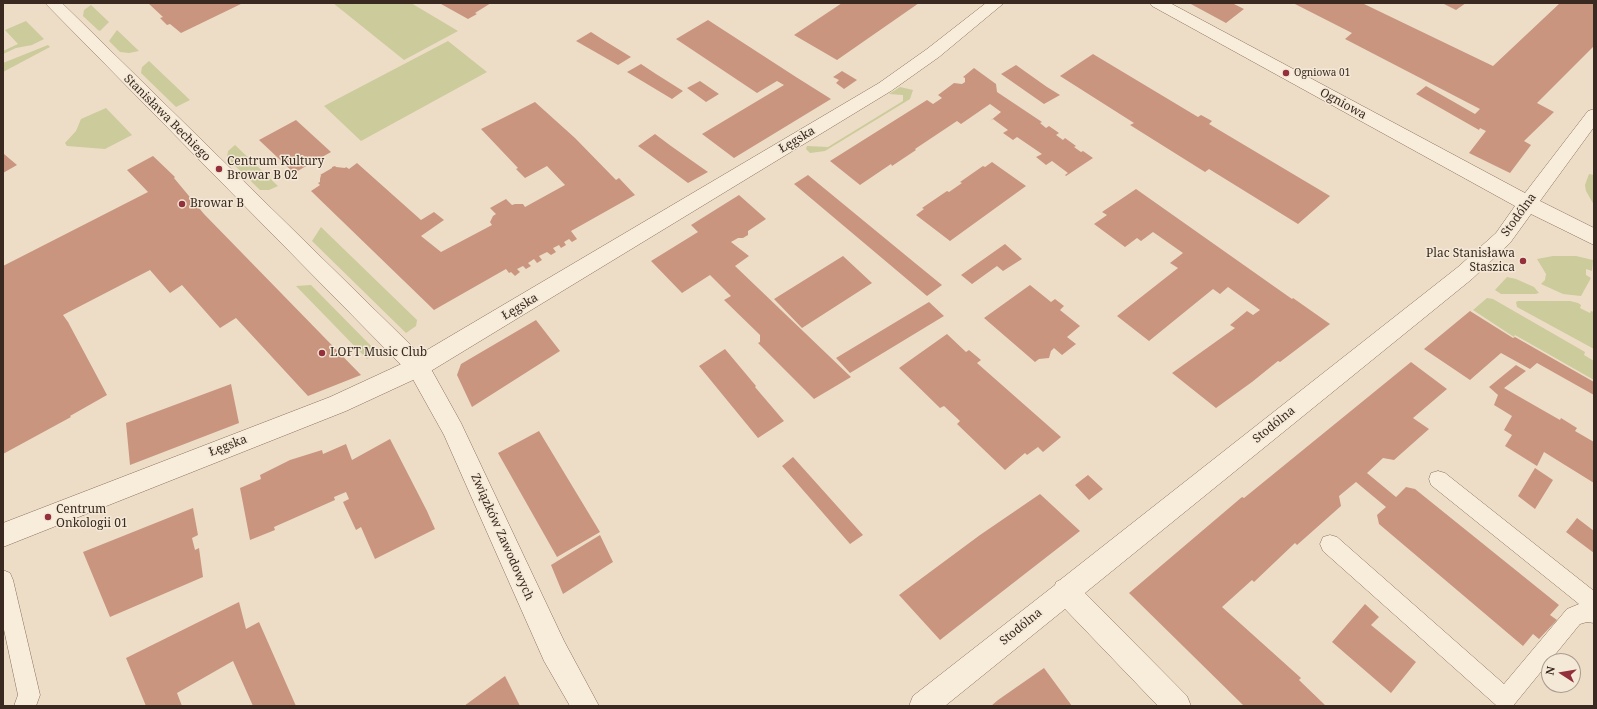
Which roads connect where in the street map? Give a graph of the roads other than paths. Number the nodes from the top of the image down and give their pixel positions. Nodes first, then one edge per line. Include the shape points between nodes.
1 (53, 3) edge
2 (996, 3) edge
3 (1158, 3) edge
4 (1594, 114) edge
5 (1528, 204) junction
6 (1594, 237) edge
7 (418, 368) junction
8 (1438, 479) dead end
9 (3, 535) edge
10 (1330, 544) dead end
11 (3, 580) edge
12 (1065, 591) junction
13 (1594, 606) edge
14 (1594, 613) edge
15 (25, 706) edge
16 (585, 706) edge
17 (923, 706) edge
18 (1177, 706) edge

1 - 7 street, Stanisława Bechiego
2 - 7 street, Łęgska via 933,54 886,87
3 - 5 street, Ogniowa
4 - 5 street, Stodólna
5 - 6 street, Ogniowa
5 - 12 street, Stodólna via 1504,238 1465,273
7 - 9 street, Łęgska via 338,404
7 - 16 street, Związków Zawodowych via 453,430 554,651
8 - 13 lane
10 - 14 lane via 1505,699 1574,616 1587,612
11 - 15 lane via 29,695
12 - 17 street, Stodólna
12 - 18 street

